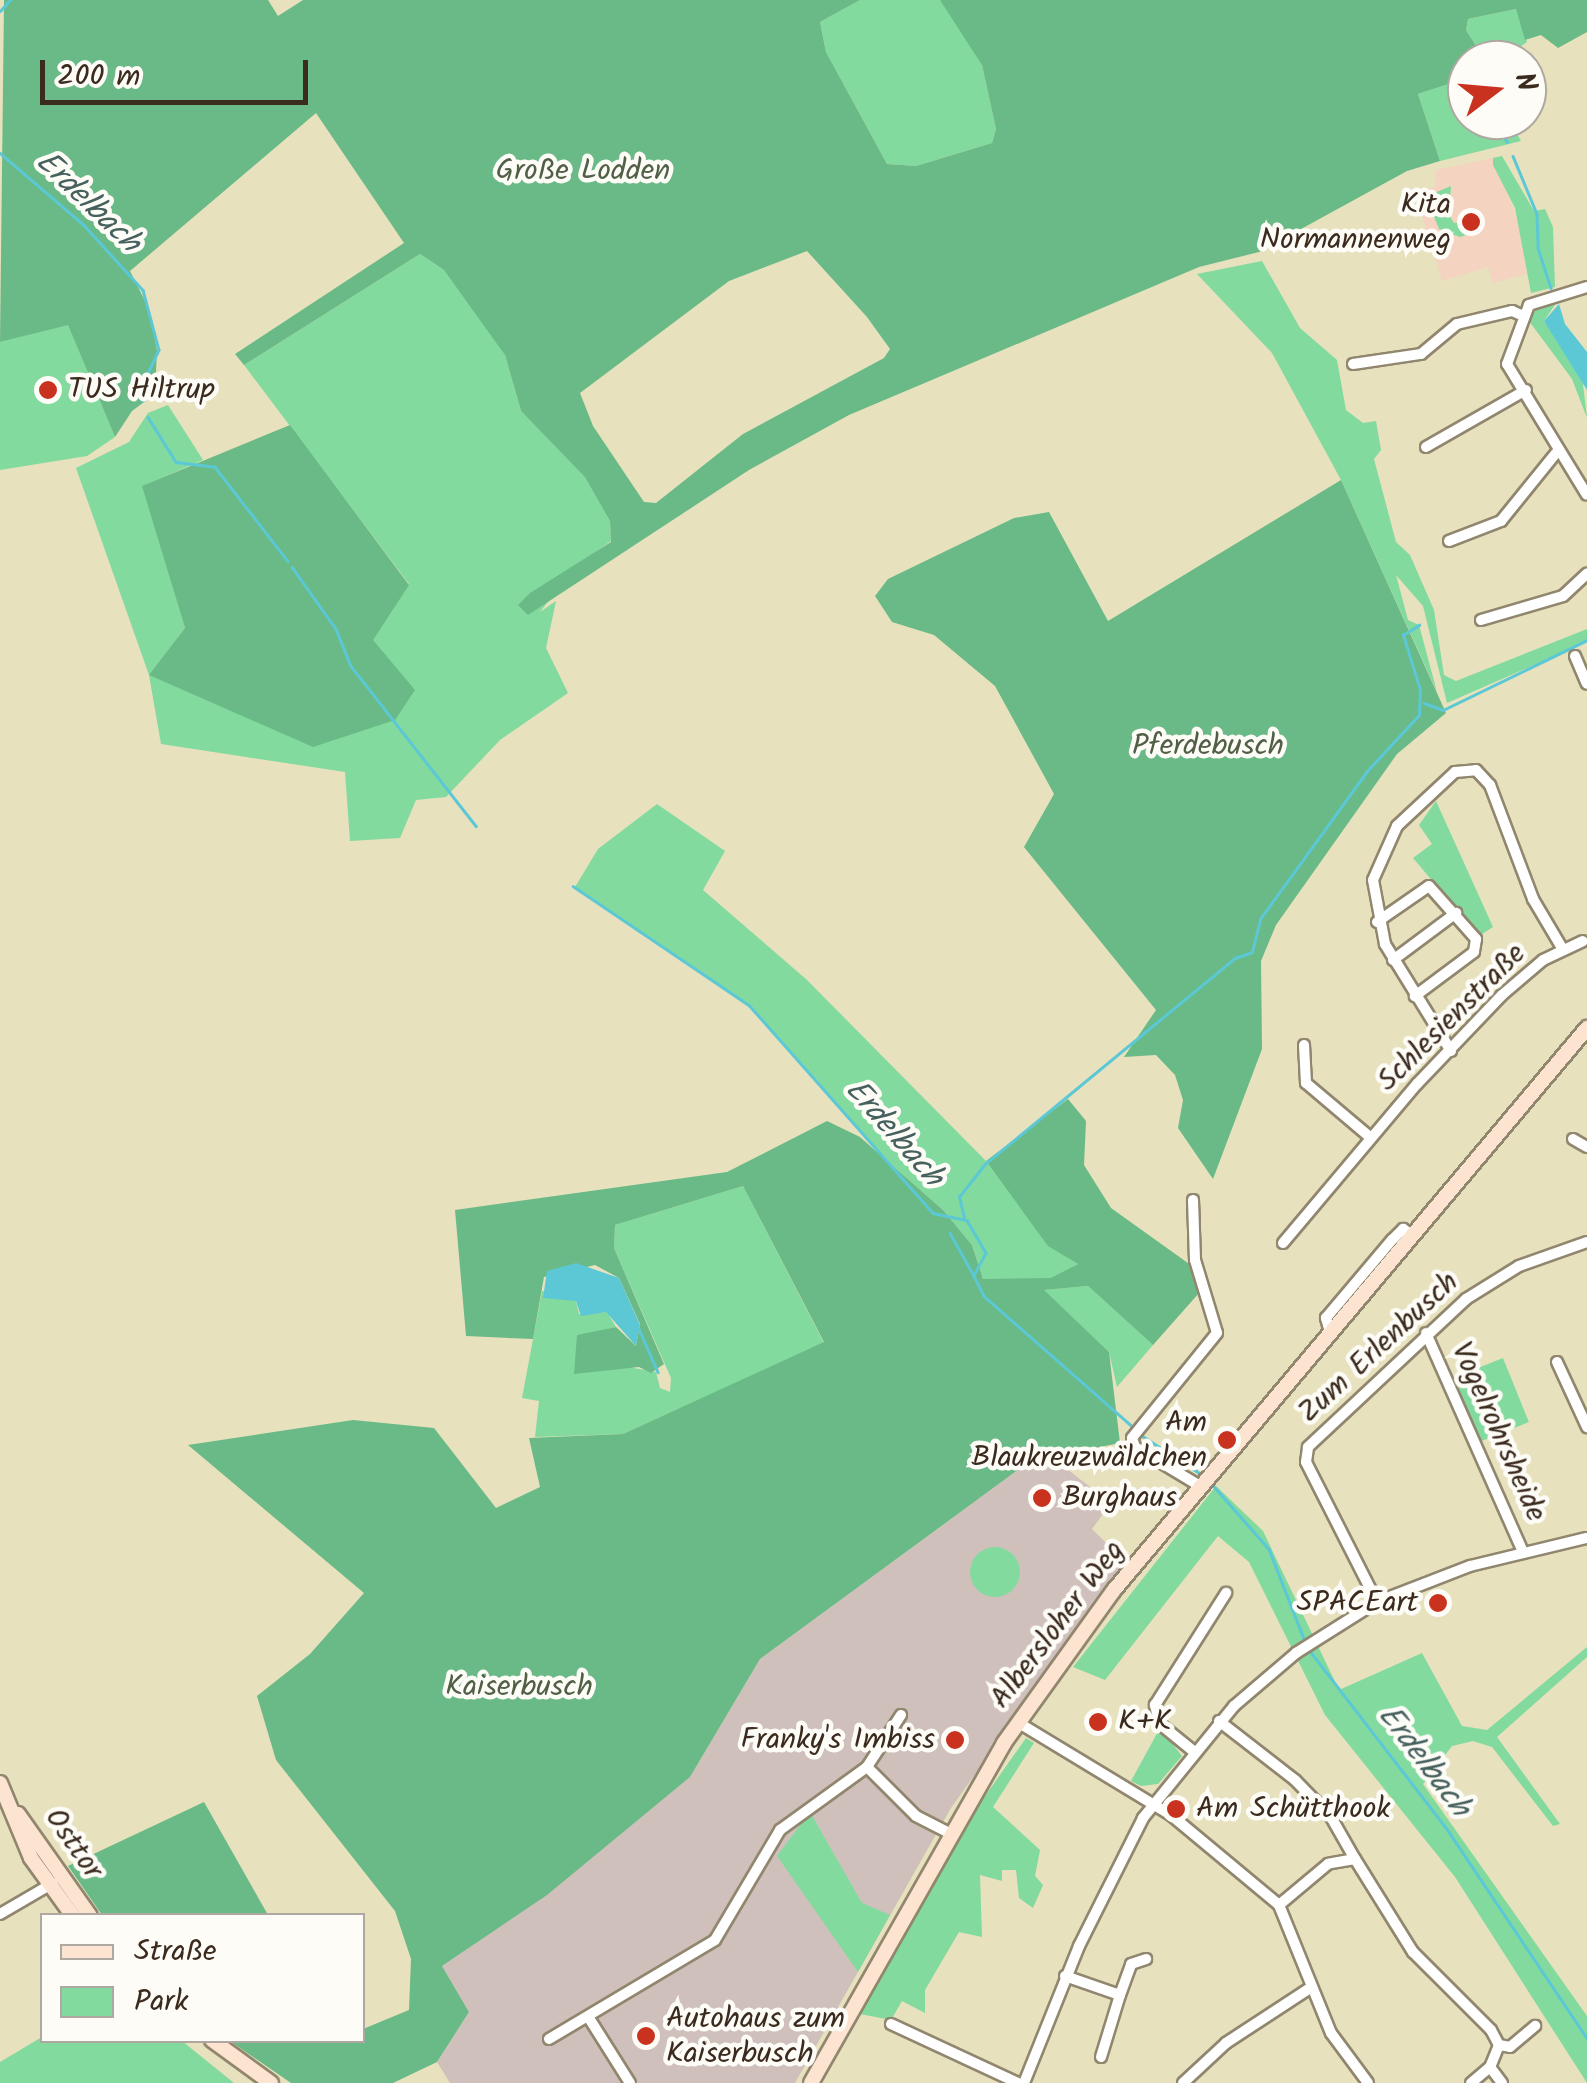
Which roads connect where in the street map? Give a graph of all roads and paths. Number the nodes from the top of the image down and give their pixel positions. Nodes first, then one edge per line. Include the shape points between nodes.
1 (1587, 287) edge
2 (1524, 316) junction
3 (1352, 364) dead end
4 (1526, 390) junction
5 (1426, 447) dead end
6 (1556, 453) junction
7 (1587, 495) edge
8 (1449, 541) dead end
9 (1587, 574) edge
10 (1480, 620) dead end
11 (1575, 656) dead end
12 (1587, 684) edge
13 (1456, 914) junction
14 (1377, 922) junction
15 (1583, 942) edge
16 (1562, 948) junction
17 (1587, 958) edge
18 (1394, 960) junction
19 (1416, 996) junction
20 (1587, 1028) edge
21 (1304, 1045) dead end
22 (1451, 1052) junction
23 (1371, 1138) junction
24 (1573, 1139) dead end
25 (1587, 1147) edge
26 (1193, 1200) dead end
27 (1284, 1242) dead end
28 (1587, 1242) edge
29 (1426, 1333) junction
30 (1557, 1362) dead end
31 (1587, 1428) edge
32 (1204, 1482) junction
33 (1587, 1538) edge
34 (1524, 1552) junction
35 (1226, 1593) dead end
36 (1377, 1602) junction
37 (901, 1715) dead end
38 (1219, 1720) junction
39 (1019, 1722) junction
40 (1192, 1750) junction
41 (867, 1767) junction
42 (0, 1784) edge
43 (1153, 1803) junction
44 (10, 1804) junction
45 (950, 1834) junction
46 (1355, 1859) junction
47 (62, 1876) junction
48 (48, 1886) junction
49 (1279, 1905) junction
50 (70, 1913) edge
51 (88, 1913) edge
52 (0, 1914) edge
53 (1146, 1959) dead end
54 (1066, 1976) junction
55 (1310, 1988) junction
56 (1120, 1996) junction
57 (589, 2018) junction
58 (892, 2024) dead end
59 (1535, 2026) dead end
60 (550, 2039) dead end
61 (216, 2043) edge
62 (1499, 2045) junction
63 (1101, 2057) dead end
64 (1490, 2067) junction
65 (1365, 2082) edge
66 (271, 2083) edge
67 (630, 2083) edge
68 (811, 2083) edge
69 (1021, 2083) edge
70 (1183, 2083) edge
71 (1471, 2083) edge
72 (1502, 2083) edge

1 - 2 street via 1530,305
2 - 3 street via 1512,311 1457,324 1421,354
2 - 4 street via 1508,364
4 - 5 street
4 - 6 street
6 - 7 street
6 - 8 street via 1501,521
9 - 10 street via 1563,596
11 - 12 street
13 - 14 street via 1430,886
13 - 18 street
13 - 19 street via 1477,948
14 - 16 street via 1372,880 1384,845 1442,781 1474,769 1496,796 1533,899
14 - 18 street
15 - 16 street, Schlesienstraße
15 - 17 street, Schlesienstraße
16 - 22 street, Schlesienstraße via 1502,995
18 - 19 street
19 - 22 street
20 - 32 main road, Albersloher Weg
21 - 23 street via 1306,1083
22 - 23 street, Schlesienstraße
23 - 27 street, Schlesienstraße
24 - 25 street
26 - 32 street via 1195,1260 1217,1333 1132,1438 1135,1447
28 - 29 street, Zum Erlenbusch via 1490,1282
29 - 34 street, Vogelrohrsheide
29 - 36 street, Zum Erlenbusch via 1304,1455
30 - 31 street
32 - 39 main road, Albersloher Weg via 1114,1590
33 - 34 street, Vogelrohrsheide
34 - 36 street, Vogelrohrsheide via 1423,1581
35 - 40 street via 1155,1705 1160,1724
36 - 38 street, Vogelrohrsheide via 1299,1650
37 - 41 street
38 - 40 street, Vogelrohrsheide
38 - 46 street via 1296,1780 1331,1817
39 - 43 street
39 - 45 main road, Albersloher Weg
40 - 43 street, Vogelrohrsheide
41 - 45 street via 916,1816
41 - 57 street via 780,1830 716,1940
42 - 44 main road, Osttor
43 - 49 street via 1212,1844
43 - 54 street, Vogelrohrsheide
44 - 47 main road, Osttor
44 - 48 main road, Osttor
45 - 68 main road, Albersloher Weg
46 - 49 street via 1328,1864
46 - 62 street via 1413,1952
47 - 48 street
47 - 51 main road, Osttor
48 - 50 main road, Osttor
48 - 52 street
49 - 55 street
53 - 56 street via 1132,1964
54 - 56 street
54 - 69 street, Vogelrohrsheide
55 - 65 street
55 - 70 street via 1226,2042
56 - 63 street
57 - 60 street
57 - 67 street
58 - 69 street
59 - 62 street via 1510,2047
61 - 66 main road
62 - 64 street
64 - 71 street
64 - 72 street

